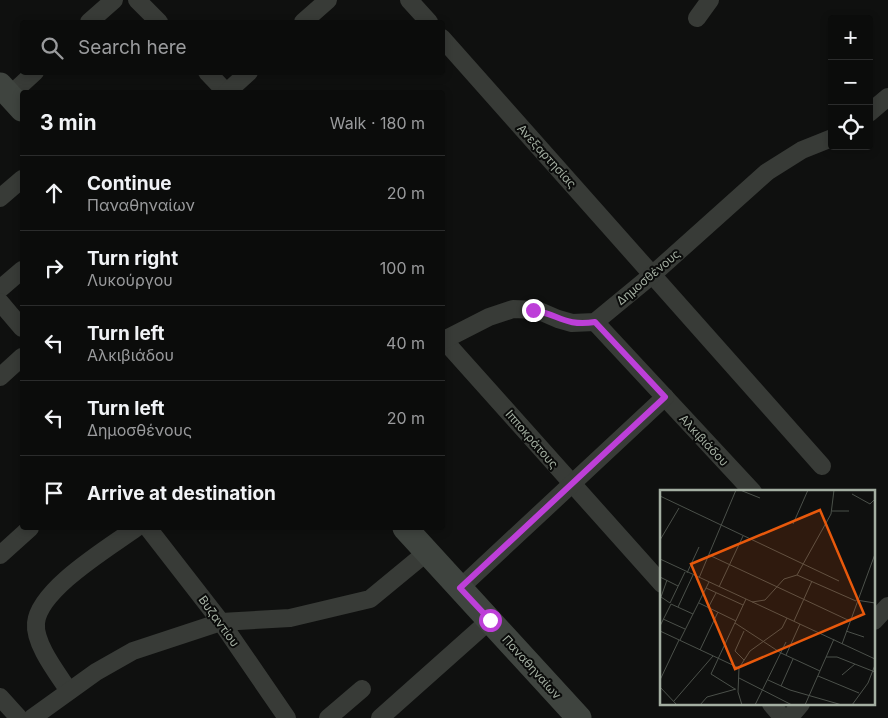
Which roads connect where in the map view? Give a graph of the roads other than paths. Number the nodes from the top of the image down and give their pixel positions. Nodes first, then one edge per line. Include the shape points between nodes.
1 (114, 0) edge
2 (138, 0) edge
3 (328, 0) edge
4 (409, 0) edge
5 (710, 0) edge
6 (697, 18) dead end
7 (91, 20) edge
8 (157, 20) edge
9 (306, 20) edge
10 (427, 20) edge
11 (445, 41) edge
12 (32, 75) edge
13 (210, 75) edge
14 (246, 75) edge
15 (224, 90) edge
16 (228, 90) edge
17 (11, 96) edge
18 (888, 97) edge
19 (873, 110) edge
20 (828, 140) edge
21 (20, 181) edge
22 (0, 198) edge
23 (20, 272) edge
24 (652, 275) junction
25 (0, 289) edge
26 (0, 302) edge
27 (595, 322) junction
28 (20, 326) edge
29 (445, 339) edge
30 (445, 342) edge
31 (20, 359) edge
32 (0, 377) edge
33 (665, 397) junction
34 (822, 466) dead end
35 (571, 484) junction
36 (751, 490) edge
37 (28, 530) edge
38 (133, 530) edge
39 (150, 530) edge
40 (407, 530) edge
41 (427, 552) junction
42 (0, 554) edge
43 (660, 582) edge
44 (460, 588) junction
45 (490, 620) junction
46 (221, 622) junction
47 (362, 689) dead end
48 (69, 691) junction
49 (0, 697) edge
50 (773, 706) edge
51 (799, 706) edge
52 (19, 718) edge
53 (32, 718) edge
54 (287, 718) edge
55 (328, 718) edge
56 (380, 718) edge
57 (579, 718) edge
58 (783, 718) edge
59 (789, 718) edge

1 - 7 street
2 - 8 street
3 - 9 street
4 - 10 street
5 - 6 street
11 - 24 street, Ανεξαρτησίας
12 - 17 street
13 - 15 street
14 - 16 street
18 - 19 street
20 - 24 street, Δημοσθένους via 802,150 767,172
21 - 22 street
23 - 25 street
24 - 27 street, Δημοσθένους
24 - 34 street, Ανεξαρτησίας
26 - 28 street
27 - 29 street via 570,322 537,310 513,309
27 - 33 street, Αλκιβιάδου
30 - 35 street, Ιπποκράτους
31 - 32 street
33 - 35 street
33 - 36 street, Αλκιβιάδου
35 - 43 street, Ιπποκράτους
35 - 44 street
37 - 42 street
38 - 48 street via 58,587 39,612 36,624 38,638
39 - 46 street, Βυζαντίου
40 - 41 street, Παναθηναίων
41 - 44 street, Παναθηναίων
41 - 46 street via 370,599 290,618
44 - 45 street, Παναθηναίων
45 - 56 street
45 - 57 street, Παναθηναίων
46 - 48 street via 132,650
46 - 54 street, Βυζαντίου
47 - 55 street
48 - 53 street
49 - 52 street
50 - 58 street
51 - 59 street

